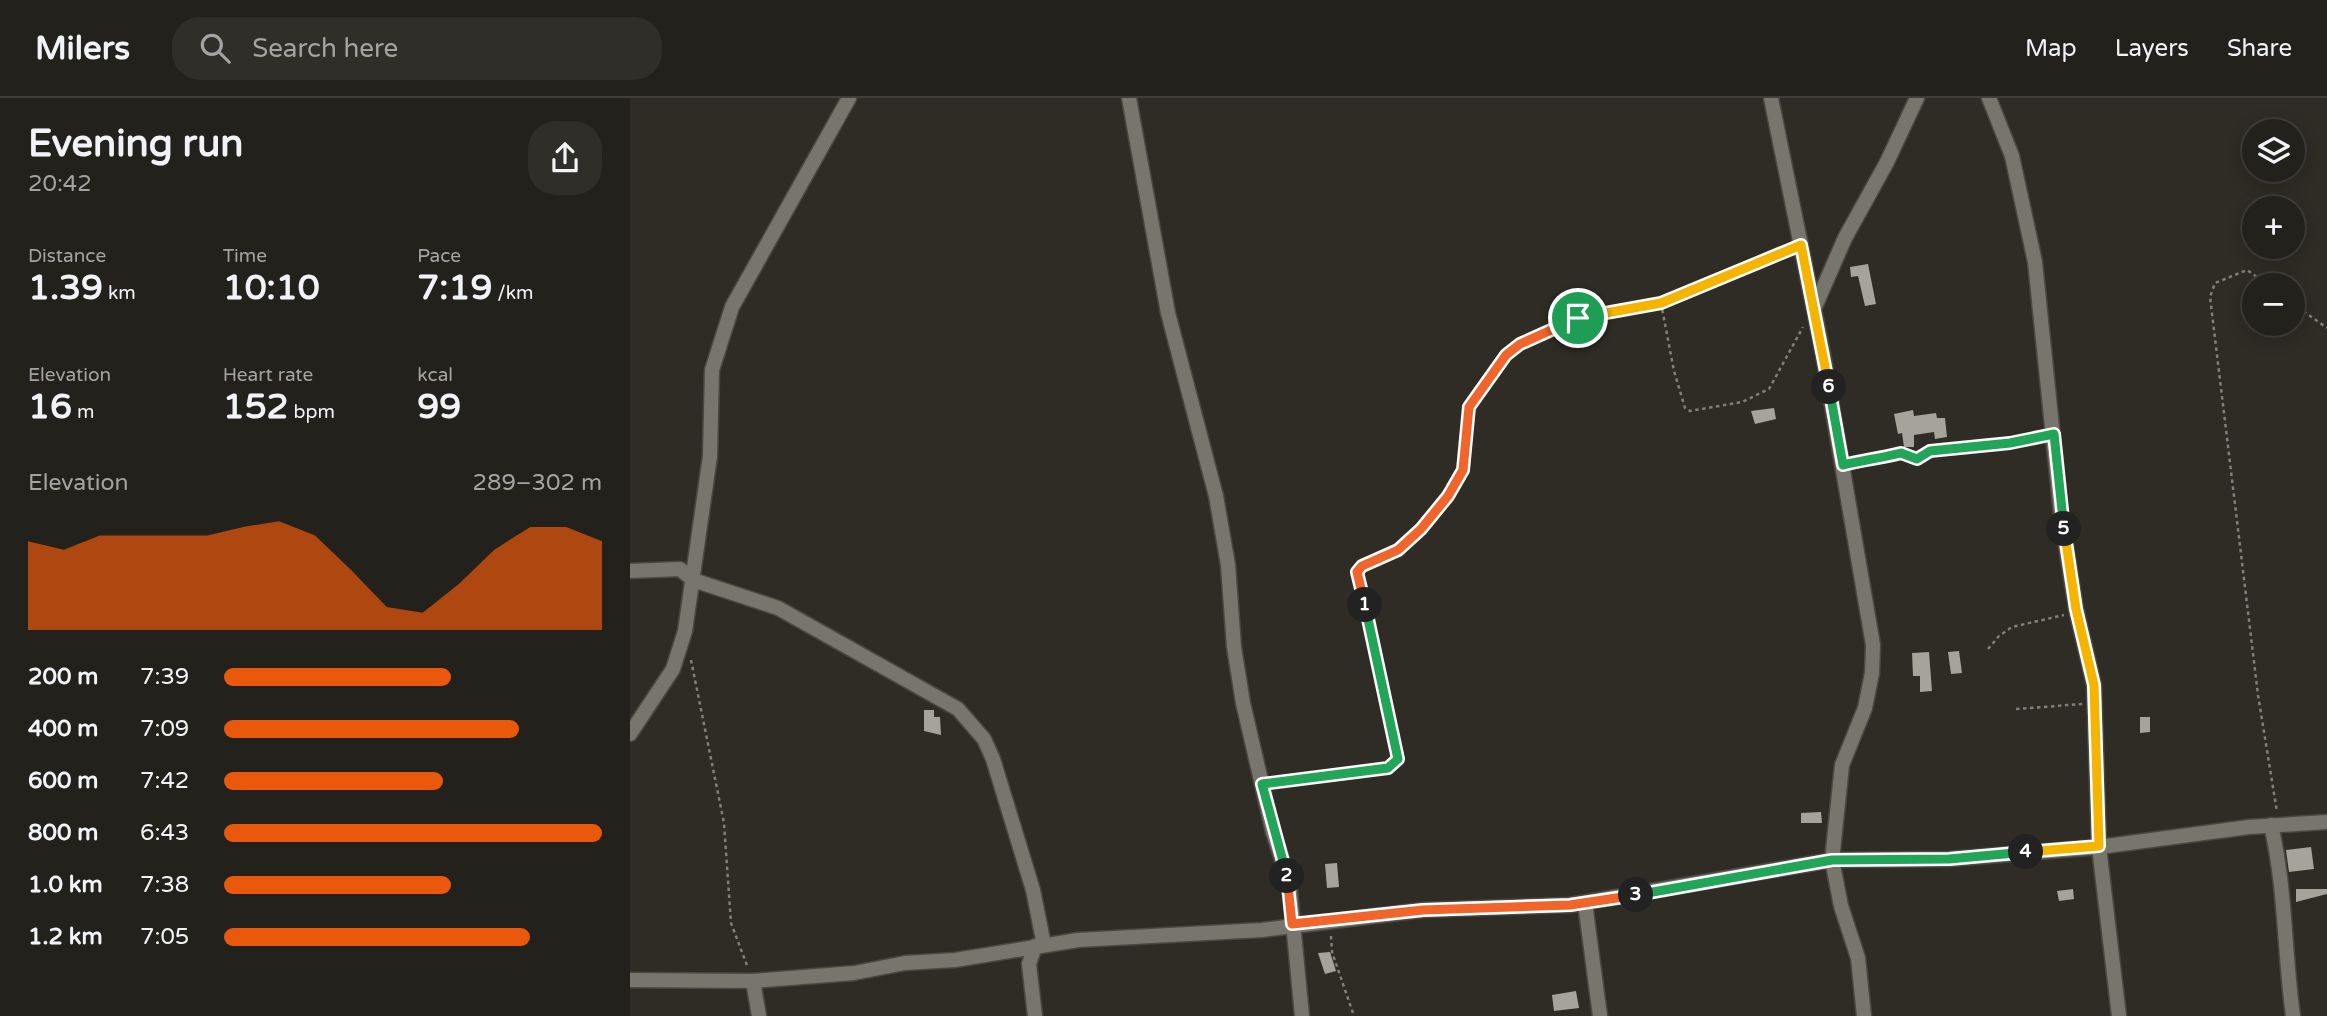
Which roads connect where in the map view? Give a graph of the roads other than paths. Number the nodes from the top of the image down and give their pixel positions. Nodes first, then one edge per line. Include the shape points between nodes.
1 (849, 98) edge
2 (1129, 98) edge
3 (1772, 98) edge
4 (1917, 98) edge
5 (1989, 98) edge
6 (1814, 309) junction
7 (630, 571) edge
8 (693, 580) junction
9 (630, 734) edge
10 (2327, 822) edge
11 (2275, 825) junction
12 (2099, 846) junction
13 (1832, 860) junction
14 (1585, 903) junction
15 (1292, 924) junction
16 (1039, 945) junction
17 (630, 980) edge
18 (753, 981) junction
19 (759, 1016) edge
20 (1035, 1016) edge
21 (1302, 1016) edge
22 (1600, 1016) edge
23 (1864, 1016) edge
24 (2119, 1016) edge
25 (2293, 1016) edge

1 - 8 street via 722,332 712,370 710,456
2 - 15 street via 1168,313 1216,496 1243,703 1289,881
3 - 6 street
4 - 6 street
5 - 12 street via 2012,156 2035,261 2061,514 2096,709
6 - 13 street via 1874,646 1865,708 1842,765
7 - 8 street via 669,567
8 - 9 street via 673,669
8 - 16 street via 796,617 958,709 974,724 1005,797 1033,890
10 - 11 street
11 - 12 street
11 - 25 street
12 - 13 street via 1949,859
12 - 24 street
13 - 14 street
13 - 23 street via 1858,958
14 - 15 street via 1423,910
14 - 22 street
15 - 16 street
15 - 21 street
16 - 18 street via 854,974
16 - 20 street via 1028,964
17 - 18 street
18 - 19 street

